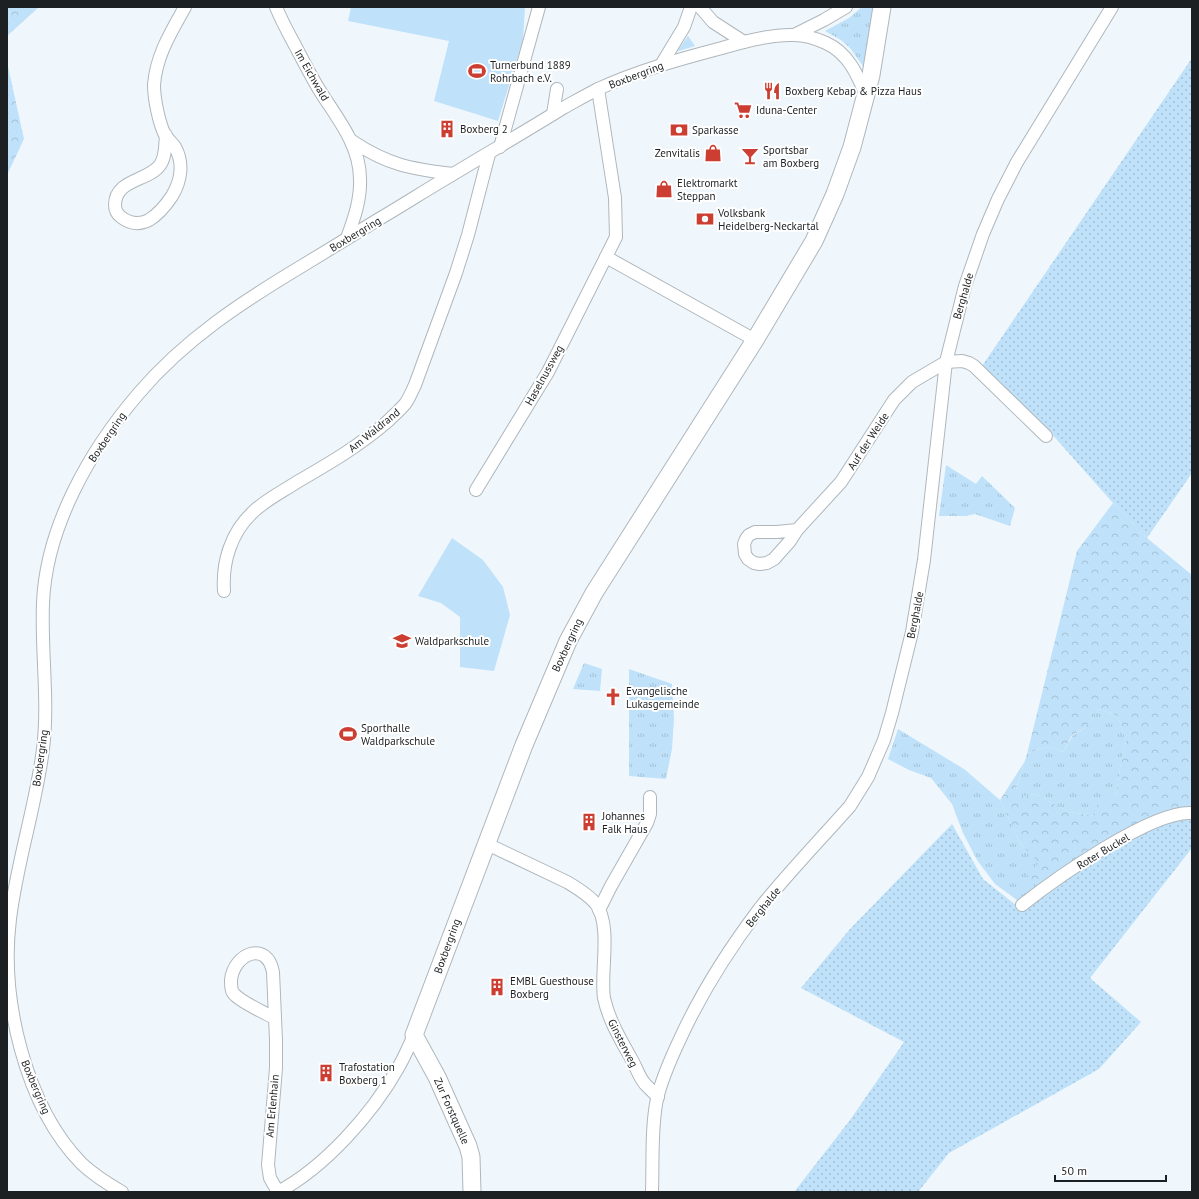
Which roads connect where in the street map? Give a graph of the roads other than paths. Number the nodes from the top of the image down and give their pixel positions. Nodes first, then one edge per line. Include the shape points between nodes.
1 (185, 7) edge
2 (276, 7) edge
3 (539, 7) edge
4 (691, 7) edge
5 (700, 7) edge
6 (846, 7) edge
7 (882, 7) edge
8 (1112, 7) edge
9 (794, 35) junction
10 (744, 42) junction
11 (661, 65) junction
12 (557, 89) dead end
13 (598, 89) junction
14 (866, 94) junction
15 (553, 114) junction
16 (166, 135) junction
17 (352, 141) junction
18 (500, 147) junction
19 (489, 154) junction
20 (453, 174) junction
21 (347, 238) junction
22 (606, 257) junction
23 (755, 340) junction
24 (946, 362) junction
25 (1046, 436) dead end
26 (476, 490) dead end
27 (797, 530) dead end
28 (224, 591) dead end
29 (650, 802) dead end
30 (1192, 813) edge
31 (486, 843) junction
32 (1022, 905) dead end
33 (599, 910) junction
34 (274, 1018) junction
35 (414, 1035) junction
36 (658, 1097) junction
37 (122, 1192) edge
38 (278, 1192) edge
39 (472, 1192) edge
40 (652, 1192) edge

1 - 16 street via 158,59 156,71 156,108
2 - 17 street, Im Eichwald via 316,84
3 - 18 street
4 - 11 street via 684,27
5 - 10 street via 713,22
6 - 9 street, Boxbergring
7 - 14 street, Boxbergring
8 - 24 street, Berghalde via 1017,162 998,199 965,286
9 - 10 street, Boxbergring
9 - 14 street, Boxbergring via 814,38 840,52 849,61
10 - 11 street, Boxbergring
11 - 13 street, Boxbergring
12 - 15 street
13 - 15 street, Boxbergring
13 - 22 street, Haselnussweg via 615,198 616,237
14 - 23 street, Boxbergring via 852,147 814,241
15 - 18 street, Boxbergring
16 - 16 street via 164,156 160,165 130,182 116,198 118,215 132,223 145,222 158,213 168,202 178,183 178,154
17 - 20 street, Im Eichwald via 401,166
17 - 21 street, Im Eichwald via 358,164 360,190
18 - 19 street, Boxbergring
19 - 20 street, Boxbergring
19 - 28 street, Am Waldrand via 456,273 406,403 396,414 344,455 262,504 251,514 230,547 225,566
20 - 21 street, Boxbergring
21 - 37 street, Boxbergring via 210,325 184,346 149,382 95,452 65,513 50,555 43,607 44,740 8,934 12,1008 18,1040 34,1088 55,1129 84,1165
22 - 23 street
22 - 26 street, Haselnussweg via 548,372
23 - 31 street, Boxbergring via 594,593 568,640 536,713
24 - 25 street via 969,362
24 - 27 street, Auf der Weide via 912,382 894,400 841,482
24 - 36 street, Berghalde via 921,586 900,682 880,751 850,806 761,908 718,969 688,1021
29 - 33 street via 646,823
30 - 32 street, Roter Buckel via 1176,814 1135,831 1096,854
31 - 33 street, Ginsterweg via 567,882 591,899
31 - 35 street, Boxbergring
33 - 36 street, Ginsterweg via 604,926 603,982 608,1011 644,1083
34 - 34 street, Am Erlenhain via 271,964 269,959 260,954 249,954 240,959 234,969 231,983 233,993
34 - 38 street, Am Erlenhain via 276,1068 268,1165 270,1178
35 - 38 street, Boxbergring via 398,1068 358,1124 311,1170
35 - 39 street, Zur Forstquelle via 437,1077 468,1146 471,1157
36 - 40 street, Berghalde via 655,1111

